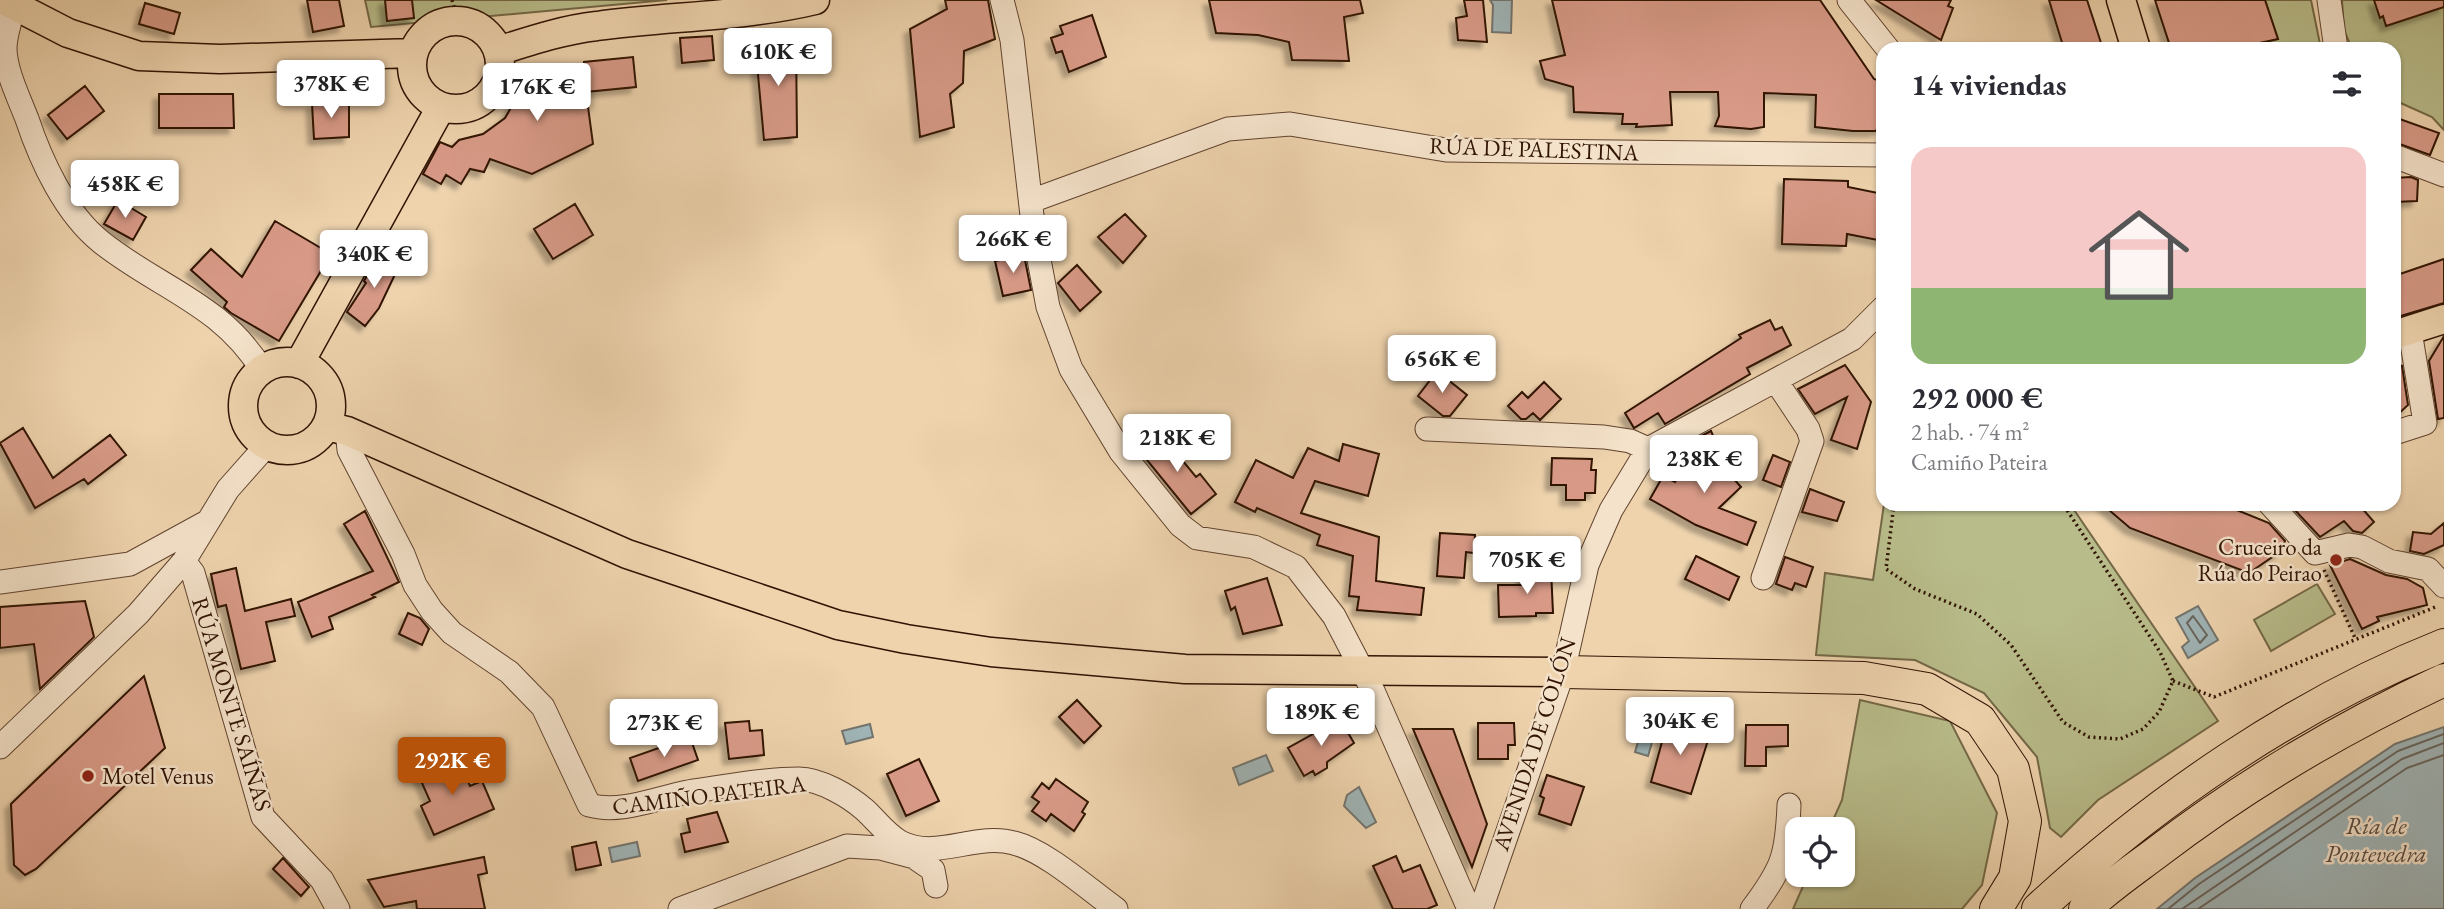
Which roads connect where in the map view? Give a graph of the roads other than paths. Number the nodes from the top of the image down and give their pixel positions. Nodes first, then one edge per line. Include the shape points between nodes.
1 (815, 0) edge
2 (1002, 0) edge
3 (1849, 0) edge
4 (2121, 0) edge
5 (2329, 0) edge
6 (10, 2) edge
7 (455, 10) edge
8 (1882, 42) edge
9 (2134, 42) edge
10 (2335, 42) edge
11 (498, 51) junction
12 (413, 53) junction
13 (441, 107) junction
14 (1876, 155) edge
15 (2401, 159) edge
16 (2444, 175) edge
17 (1031, 201) junction
18 (1876, 315) edge
19 (2444, 319) edge
20 (2402, 333) edge
21 (299, 364) junction
22 (262, 370) junction
23 (1776, 381) junction
24 (337, 429) junction
25 (1427, 429) dead end
26 (2401, 431) edge
27 (267, 445) junction
28 (1648, 449) junction
29 (2276, 511) edge
30 (211, 519) junction
31 (184, 561) junction
32 (2436, 563) edge
33 (130, 564) junction
34 (1763, 578) dead end
35 (0, 582) edge
36 (166, 583) junction
37 (2444, 586) edge
38 (2444, 645) edge
39 (1362, 670) junction
40 (1563, 672) junction
41 (2444, 680) edge
42 (0, 747) edge
43 (1789, 805) dead end
44 (936, 886) dead end
45 (338, 909) edge
46 (680, 909) edge
47 (1116, 909) edge
48 (1469, 909) edge
49 (1481, 909) edge
50 (1752, 909) edge
51 (1996, 909) edge
52 (2038, 909) edge
53 (2085, 909) edge

1 - 11 main road via 747,13 597,26
2 - 17 street via 1012,40
3 - 8 street
4 - 9 main road
5 - 10 street
6 - 12 main road via 68,33 139,56 220,59
6 - 22 street via 5,48 15,85 38,151 82,224 219,319
7 - 11 main road via 482,30
7 - 12 main road via 419,39
11 - 13 main road via 498,79 482,102 469,108
12 - 13 main road via 414,79 429,101
13 - 21 main road
14 - 17 street, RÚA DE PALESTINA via 1446,150 1290,124 1228,129
15 - 16 street
17 - 39 street via 1048,307 1071,369 1121,452 1180,525 1197,538 1254,547 1296,567 1334,616
18 - 23 street via 1852,339
19 - 20 main road
20 - 26 street via 2425,423
21 - 22 main road via 283,363
21 - 24 main road via 320,377 327,388
22 - 27 main road via 245,394 243,409 247,424
23 - 28 street
23 - 34 street via 1812,441
24 - 27 main road via 301,448 280,450
24 - 39 main road via 627,554 838,625 991,652 1119,666 1259,672
24 - 47 street, CAMIÑO PATEIRA via 421,594 452,633 509,672 543,706 589,805 605,810 688,793 800,779 818,782 863,808 898,841 936,850 963,842 1016,843
25 - 28 street via 1604,437
27 - 30 street via 228,489
28 - 40 street, AVENIDA DE COLÓN via 1611,510 1587,565
29 - 32 street via 2315,553 2349,545 2389,561
30 - 31 street
30 - 33 street
31 - 36 street
31 - 45 street, RÚA MONTE SAÍÑAS via 193,573 263,817 322,880
32 - 37 street
33 - 35 street
33 - 36 street
36 - 42 street
38 - 52 highway via 2271,733 2194,783 2078,872
39 - 40 main road
39 - 48 street
40 - 49 street, AVENIDA DE COLÓN
40 - 51 highway via 1864,678 1927,689 1980,720 2013,769 2025,821 2015,878
41 - 53 highway via 2287,761 2202,818
43 - 50 street via 1787,847 1777,875
44 - 46 street via 933,870 914,857 847,846

